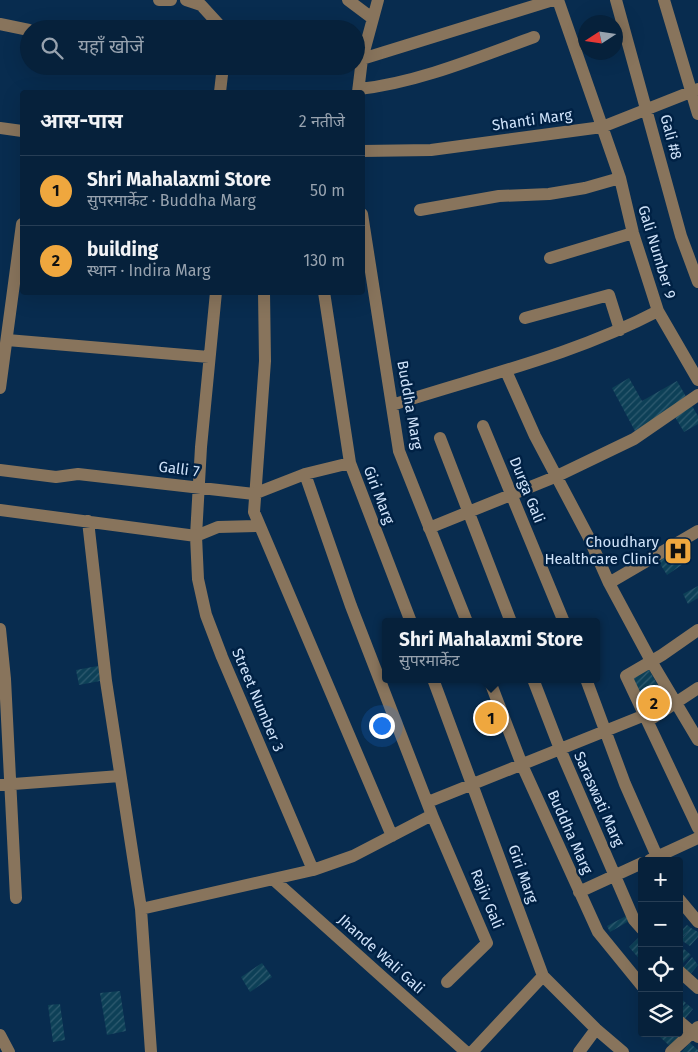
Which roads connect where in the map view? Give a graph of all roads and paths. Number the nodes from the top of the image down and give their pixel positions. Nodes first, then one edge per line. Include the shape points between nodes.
1 (158, 0) edge
2 (171, 0) edge
3 (186, 0) edge
4 (348, 0) edge
5 (378, 0) edge
6 (553, 0) edge
7 (558, 0) edge
8 (616, 0) edge
9 (664, 0) edge
10 (372, 18) junction
11 (215, 20) edge
12 (0, 24) edge
13 (20, 28) edge
14 (534, 37) dead end
15 (365, 47) edge
16 (365, 59) edge
17 (222, 75) edge
18 (361, 75) edge
19 (220, 90) edge
20 (359, 90) edge
21 (364, 90) edge
22 (695, 91) edge
23 (647, 109) junction
24 (698, 114) edge
25 (602, 127) junction
26 (0, 128) edge
27 (20, 131) edge
28 (365, 151) edge
29 (620, 178) junction
30 (420, 210) dead end
31 (365, 233) edge
32 (633, 233) junction
33 (20, 237) edge
34 (550, 258) dead end
35 (698, 282) edge
36 (216, 295) edge
37 (264, 295) edge
38 (324, 295) edge
39 (658, 311) junction
40 (525, 318) dead end
41 (620, 330) junction
42 (4, 345) edge
43 (209, 357) junction
44 (506, 371) junction
45 (698, 380) edge
46 (0, 388) edge
47 (698, 394) edge
48 (392, 405) junction
49 (483, 426) dead end
50 (440, 438) dead end
51 (350, 463) junction
52 (0, 470) edge
53 (305, 474) junction
54 (555, 477) junction
55 (199, 488) junction
56 (254, 494) junction
57 (511, 495) junction
58 (0, 510) edge
59 (469, 512) junction
60 (88, 521) junction
61 (259, 526) junction
62 (428, 528) junction
63 (698, 531) edge
64 (196, 536) junction
65 (609, 583) junction
66 (409, 618) edge
67 (465, 618) edge
68 (509, 618) edge
69 (562, 618) edge
70 (0, 628) edge
71 (698, 630) edge
72 (651, 661) junction
73 (435, 683) edge
74 (491, 683) edge
75 (535, 683) edge
76 (587, 683) edge
77 (698, 688) edge
78 (677, 704) junction
79 (646, 718) junction
80 (605, 731) junction
81 (698, 740) edge
82 (560, 749) junction
83 (522, 765) junction
84 (120, 776) junction
85 (473, 784) junction
86 (6, 785) edge
87 (428, 802) junction
88 (432, 815) junction
89 (698, 828) edge
90 (392, 836) junction
91 (698, 838) edge
92 (654, 857) edge
93 (659, 857) edge
94 (638, 866) edge
95 (313, 870) junction
96 (615, 876) junction
97 (274, 880) junction
98 (579, 892) junction
99 (16, 898) dead end
100 (681, 902) edge
101 (142, 909) junction
102 (698, 922) edge
103 (638, 924) edge
104 (683, 975) edge
105 (543, 976) junction
106 (638, 981) edge
107 (447, 982) dead end
108 (698, 988) edge
109 (683, 1024) edge
110 (596, 1029) junction
111 (696, 1032) edge
112 (0, 1035) edge
113 (9, 1052) edge
114 (150, 1052) edge
115 (466, 1052) edge
116 (472, 1052) edge
117 (578, 1052) edge
118 (623, 1052) edge
119 (671, 1052) edge

1 - 2 street
3 - 11 street via 201,5
4 - 10 street
5 - 10 street
6 - 16 street
7 - 25 street, Gali Number 9
8 - 23 street, Gali #8
9 - 22 street
10 - 15 street
12 - 13 street
14 - 21 street via 421,76
17 - 19 street
18 - 20 street
22 - 23 street, Shanti Marg
22 - 24 street
23 - 25 street, Shanti Marg
23 - 35 street, Gali #8 via 681,236
25 - 28 street, Shanti Marg via 431,150
25 - 29 street, Gali Number 9
26 - 27 street
29 - 30 street via 549,194 498,196
29 - 32 street, Gali Number 9
31 - 48 street, Buddha Marg
32 - 34 street
32 - 39 street, Gali Number 9
33 - 42 street
36 - 43 street, Street Number 3
37 - 56 street via 265,361
38 - 51 street, Giri Marg
39 - 41 street
39 - 45 street, Gali Number 9
40 - 41 street via 609,295
41 - 44 street
42 - 43 street
42 - 46 street
43 - 55 street, Street Number 3
44 - 48 street
44 - 54 street
47 - 54 street via 634,439
48 - 62 street, Buddha Marg via 399,451
49 - 57 street, Durga Gali
50 - 59 street
51 - 53 street, Galli 7
51 - 66 street, Giri Marg
52 - 55 street, Galli 7 via 56,477 78,474
53 - 56 street, Galli 7
53 - 87 street via 351,606
54 - 57 street
54 - 65 street via 589,538
55 - 56 street, Galli 7
55 - 64 street, Street Number 3
56 - 61 street via 254,512
57 - 59 street
57 - 69 street, Durga Gali
58 - 60 street
59 - 62 street
59 - 68 street
60 - 64 street
60 - 84 street
61 - 64 street via 218,527
61 - 90 street
62 - 67 street, Buddha Marg
63 - 65 street
64 - 95 street, Street Number 3 via 198,578 206,616
65 - 72 street
70 - 86 street
71 - 72 street
72 - 78 street
72 - 79 street via 626,676
73 - 85 street, Giri Marg
74 - 83 street, Buddha Marg
75 - 82 street, Saraswati Marg
76 - 80 street
77 - 78 street
78 - 79 street
78 - 81 street
79 - 80 street
79 - 89 street
80 - 82 street
80 - 92 street
82 - 83 street
82 - 96 street, Saraswati Marg
83 - 85 street
83 - 98 street, Buddha Marg
84 - 86 street
84 - 101 street
85 - 87 street
85 - 105 street, Giri Marg
86 - 99 street
87 - 88 street
88 - 90 street
88 - 107 street, Rajiv Gali via 487,943
90 - 95 street via 354,856
91 - 93 street
94 - 96 street
95 - 97 street
96 - 98 street
96 - 103 street, Saraswati Marg
97 - 101 street
97 - 115 street, Jhande Wali Gali
98 - 106 street, Buddha Marg via 598,932
100 - 102 street
101 - 114 street
104 - 108 street
105 - 110 street, Giri Marg
105 - 116 street
109 - 111 street
110 - 117 street
110 - 118 street, Giri Marg
111 - 119 street
112 - 113 street

